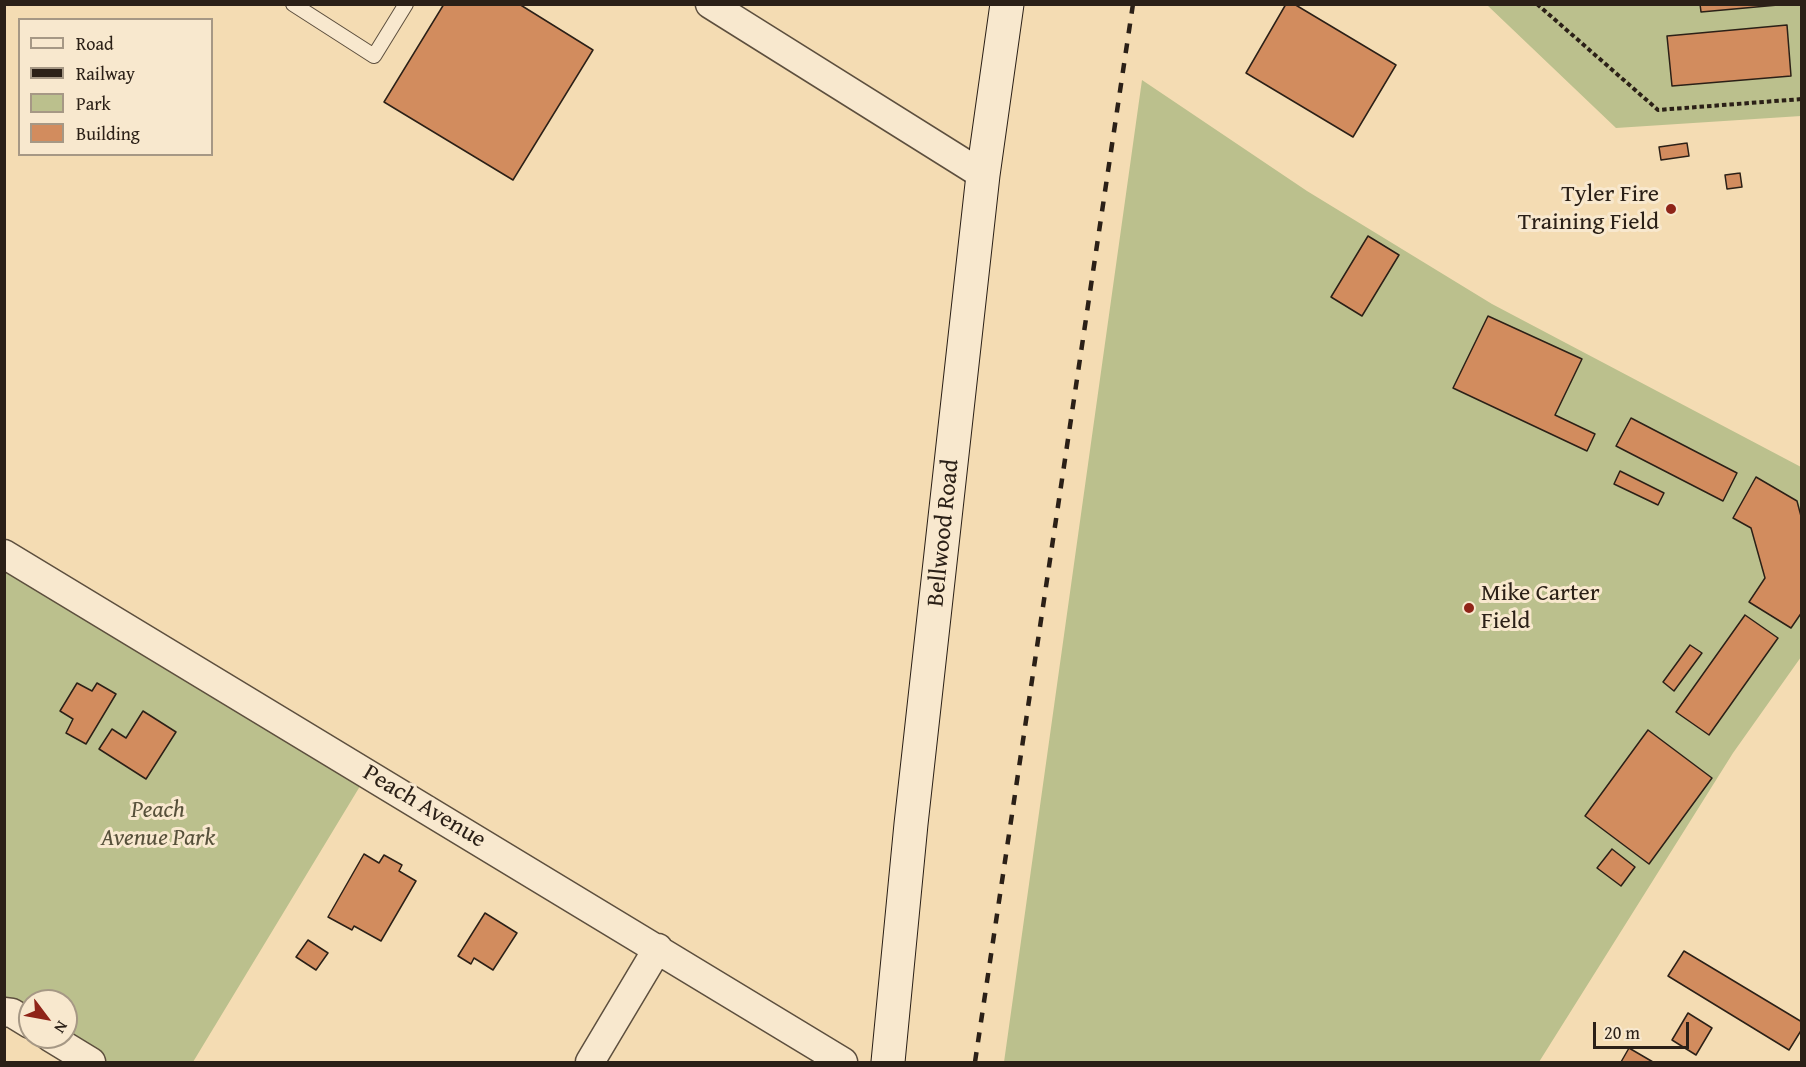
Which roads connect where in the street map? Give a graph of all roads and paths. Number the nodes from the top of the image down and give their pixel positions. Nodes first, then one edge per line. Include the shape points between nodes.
1 (293, 4) edge
2 (406, 4) edge
3 (710, 4) edge
4 (1007, 4) edge
5 (1537, 4) edge
6 (1802, 99) edge
7 (983, 175) junction
8 (4, 554) edge
9 (658, 948) junction
10 (4, 1012) edge
11 (18, 1017) edge
12 (70, 1049) edge
13 (91, 1062) edge
14 (590, 1062) edge
15 (843, 1062) edge
16 (888, 1062) edge

1 - 2 lane via 374,56
3 - 7 street
4 - 7 street, Bellwood Road
5 - 6 path via 1658,110
7 - 16 street, Bellwood Road
8 - 9 street, Peach Avenue
9 - 14 street
9 - 15 street, Peach Avenue
10 - 11 street
12 - 13 street

